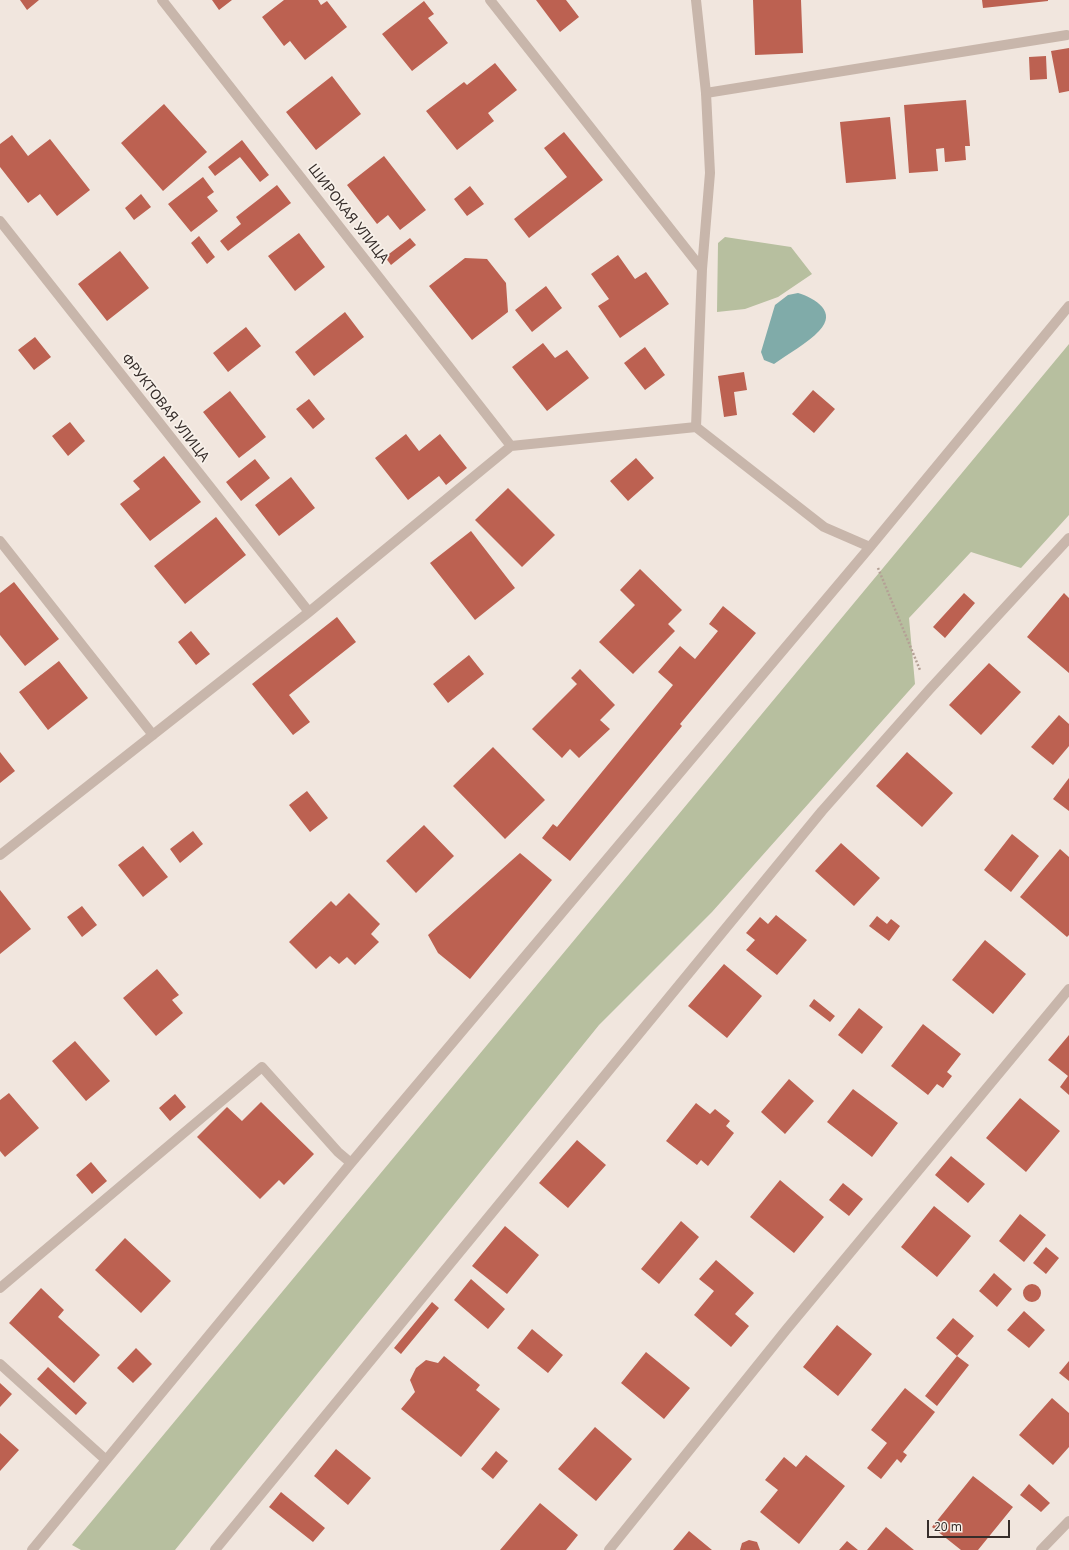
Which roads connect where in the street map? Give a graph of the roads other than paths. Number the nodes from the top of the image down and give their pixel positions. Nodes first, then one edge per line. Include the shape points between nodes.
1 (162, 0) edge
2 (490, 0) edge
3 (696, 0) edge
4 (1067, 35) dead end
5 (706, 93) junction
6 (0, 221) edge
7 (702, 269) junction
8 (1069, 306) edge
9 (696, 427) junction
10 (511, 446) junction
11 (1069, 538) edge
12 (0, 541) edge
13 (870, 547) junction
14 (309, 612) junction
15 (153, 735) junction
16 (0, 855) edge
17 (1069, 989) edge
18 (351, 1163) junction
19 (0, 1288) edge
20 (0, 1364) edge
21 (106, 1460) junction
22 (1069, 1520) edge
23 (32, 1550) edge
24 (216, 1550) edge
25 (609, 1550) edge
26 (1040, 1550) edge

1 - 10 street, ШИРОКАЯ УЛИЦА
2 - 7 street
3 - 5 street
4 - 5 street
5 - 7 street via 710,173
6 - 14 street, ФРУКТОВАЯ УЛИЦА
7 - 9 street
8 - 13 street
9 - 10 street
9 - 13 street via 824,527
10 - 14 street
11 - 24 street via 929,690 817,817
12 - 15 street
13 - 18 street
14 - 15 street
15 - 16 street
17 - 25 street via 786,1330
18 - 19 street via 338,1152 262,1067
18 - 21 street
20 - 21 street
21 - 23 street
22 - 26 street

